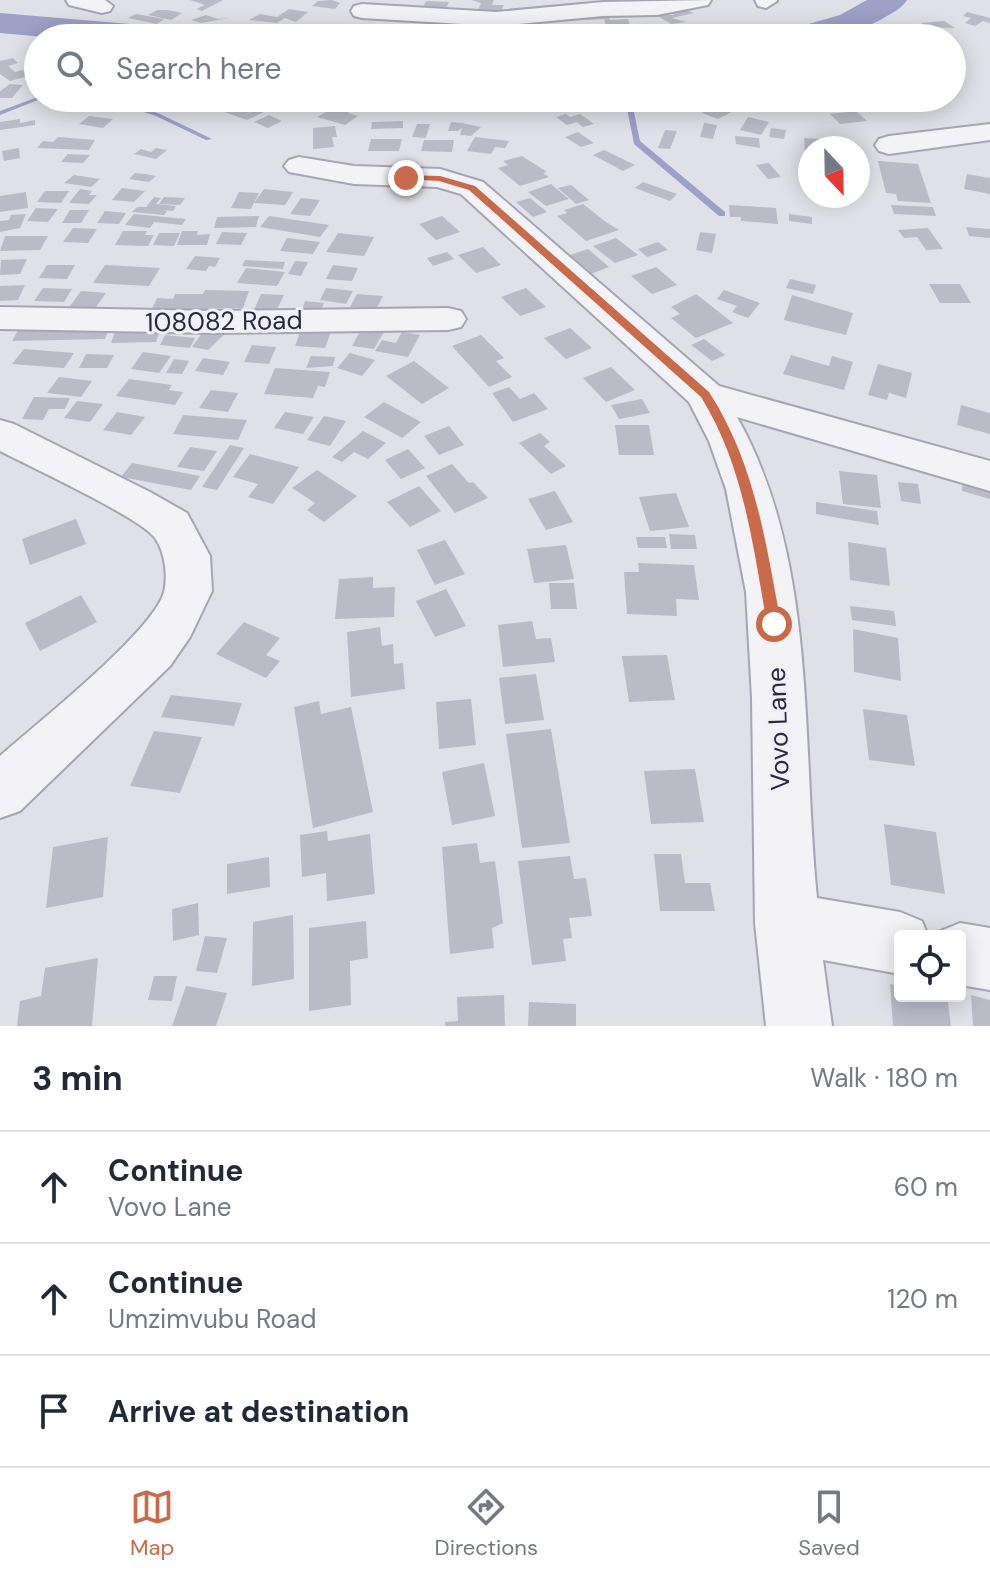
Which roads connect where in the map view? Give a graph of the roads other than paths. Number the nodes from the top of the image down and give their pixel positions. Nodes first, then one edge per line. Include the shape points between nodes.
1 (77, 0) edge
2 (700, 0) edge
3 (102, 6) dead end
4 (642, 8) junction
5 (509, 9) edge
6 (362, 11) dead end
7 (660, 24) edge
8 (990, 132) edge
9 (889, 145) dead end
10 (299, 166) dead end
11 (0, 318) edge
12 (448, 319) dead end
13 (705, 395) junction
14 (0, 434) edge
15 (990, 476) edge
16 (0, 792) edge
17 (786, 923) junction
18 (894, 942) edge
19 (966, 955) edge
20 (990, 959) edge
21 (799, 1026) edge

1 - 3 street
2 - 4 street
4 - 5 street
4 - 7 street
5 - 6 street via 464,19
8 - 9 street
10 - 13 street via 354,175 440,178 472,188
11 - 12 street, 108082 Road
13 - 15 street
13 - 17 street, Vovo Lane via 739,461 774,624
14 - 16 street via 171,525 187,556 188,591 152,651
17 - 18 street
17 - 21 street, Vovo Lane
19 - 20 street

